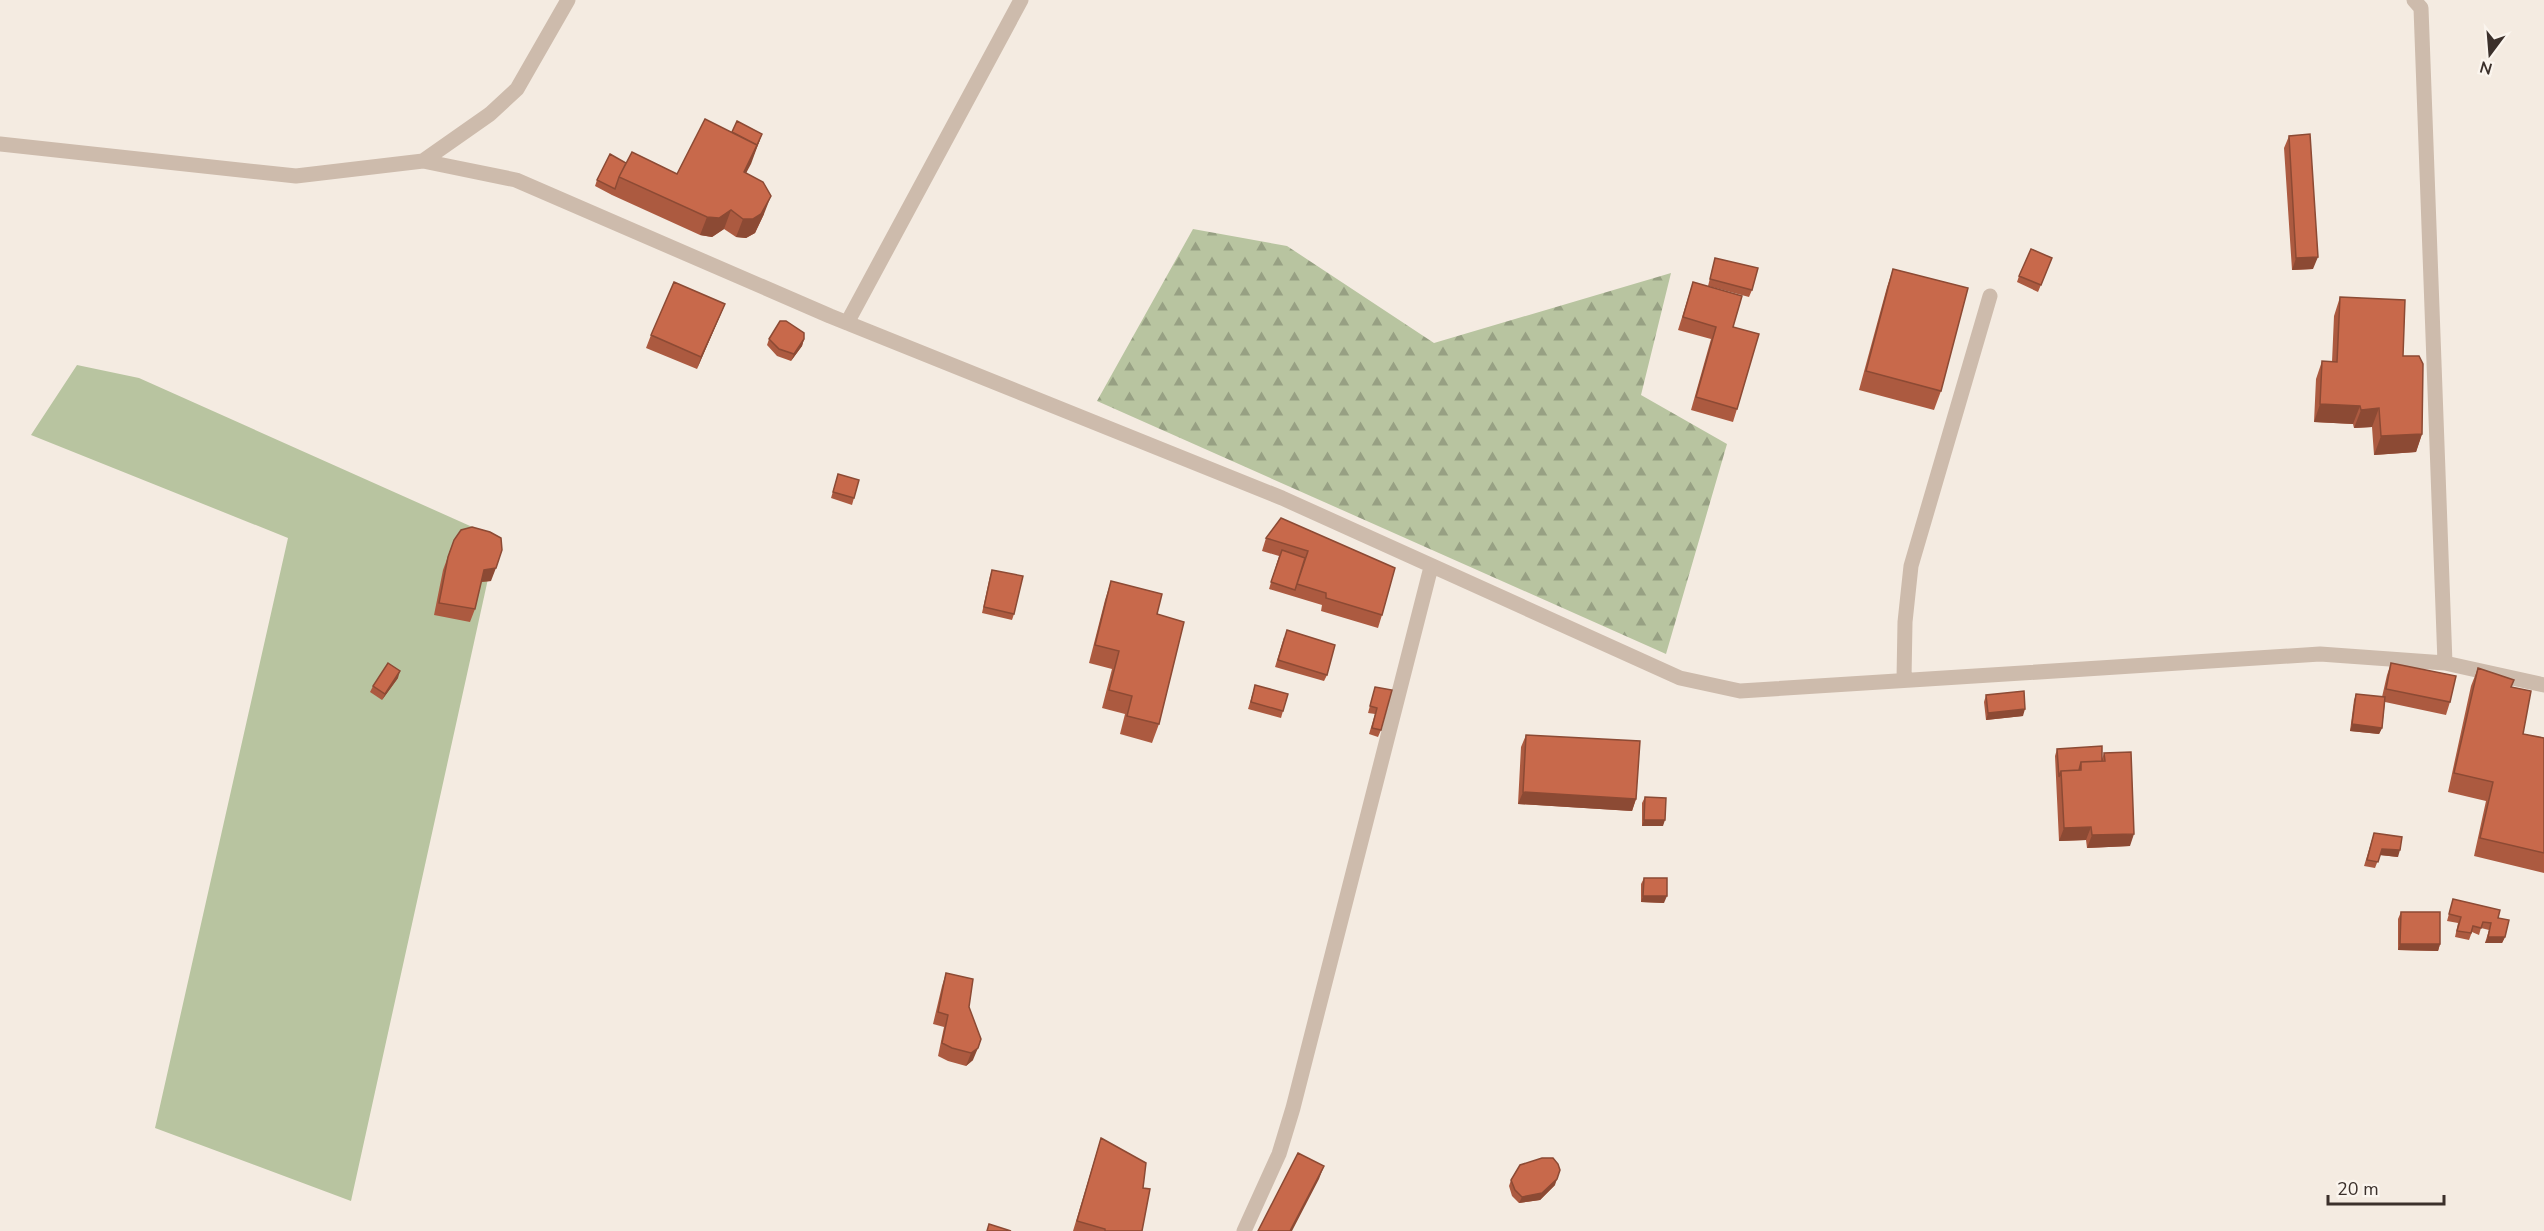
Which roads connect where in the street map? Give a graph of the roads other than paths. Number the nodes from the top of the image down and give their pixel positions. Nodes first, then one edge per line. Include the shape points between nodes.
1 (568, 0) edge
2 (1021, 0) edge
3 (2414, 0) edge
4 (0, 144) edge
5 (423, 161) junction
6 (1990, 296) dead end
7 (847, 323) junction
8 (1431, 567) junction
9 (2445, 663) junction
10 (1904, 679) junction
11 (2544, 685) edge
12 (1244, 1231) edge

1 - 5 street via 517,89 490,114
2 - 7 street
3 - 9 street via 2421,8
4 - 5 street via 296,176
5 - 7 street via 516,180
6 - 10 street via 1911,566
7 - 8 street via 1282,498
8 - 10 street via 1680,678 1740,691
8 - 12 street via 1293,1108 1279,1154
9 - 10 street via 2320,654
9 - 11 street

